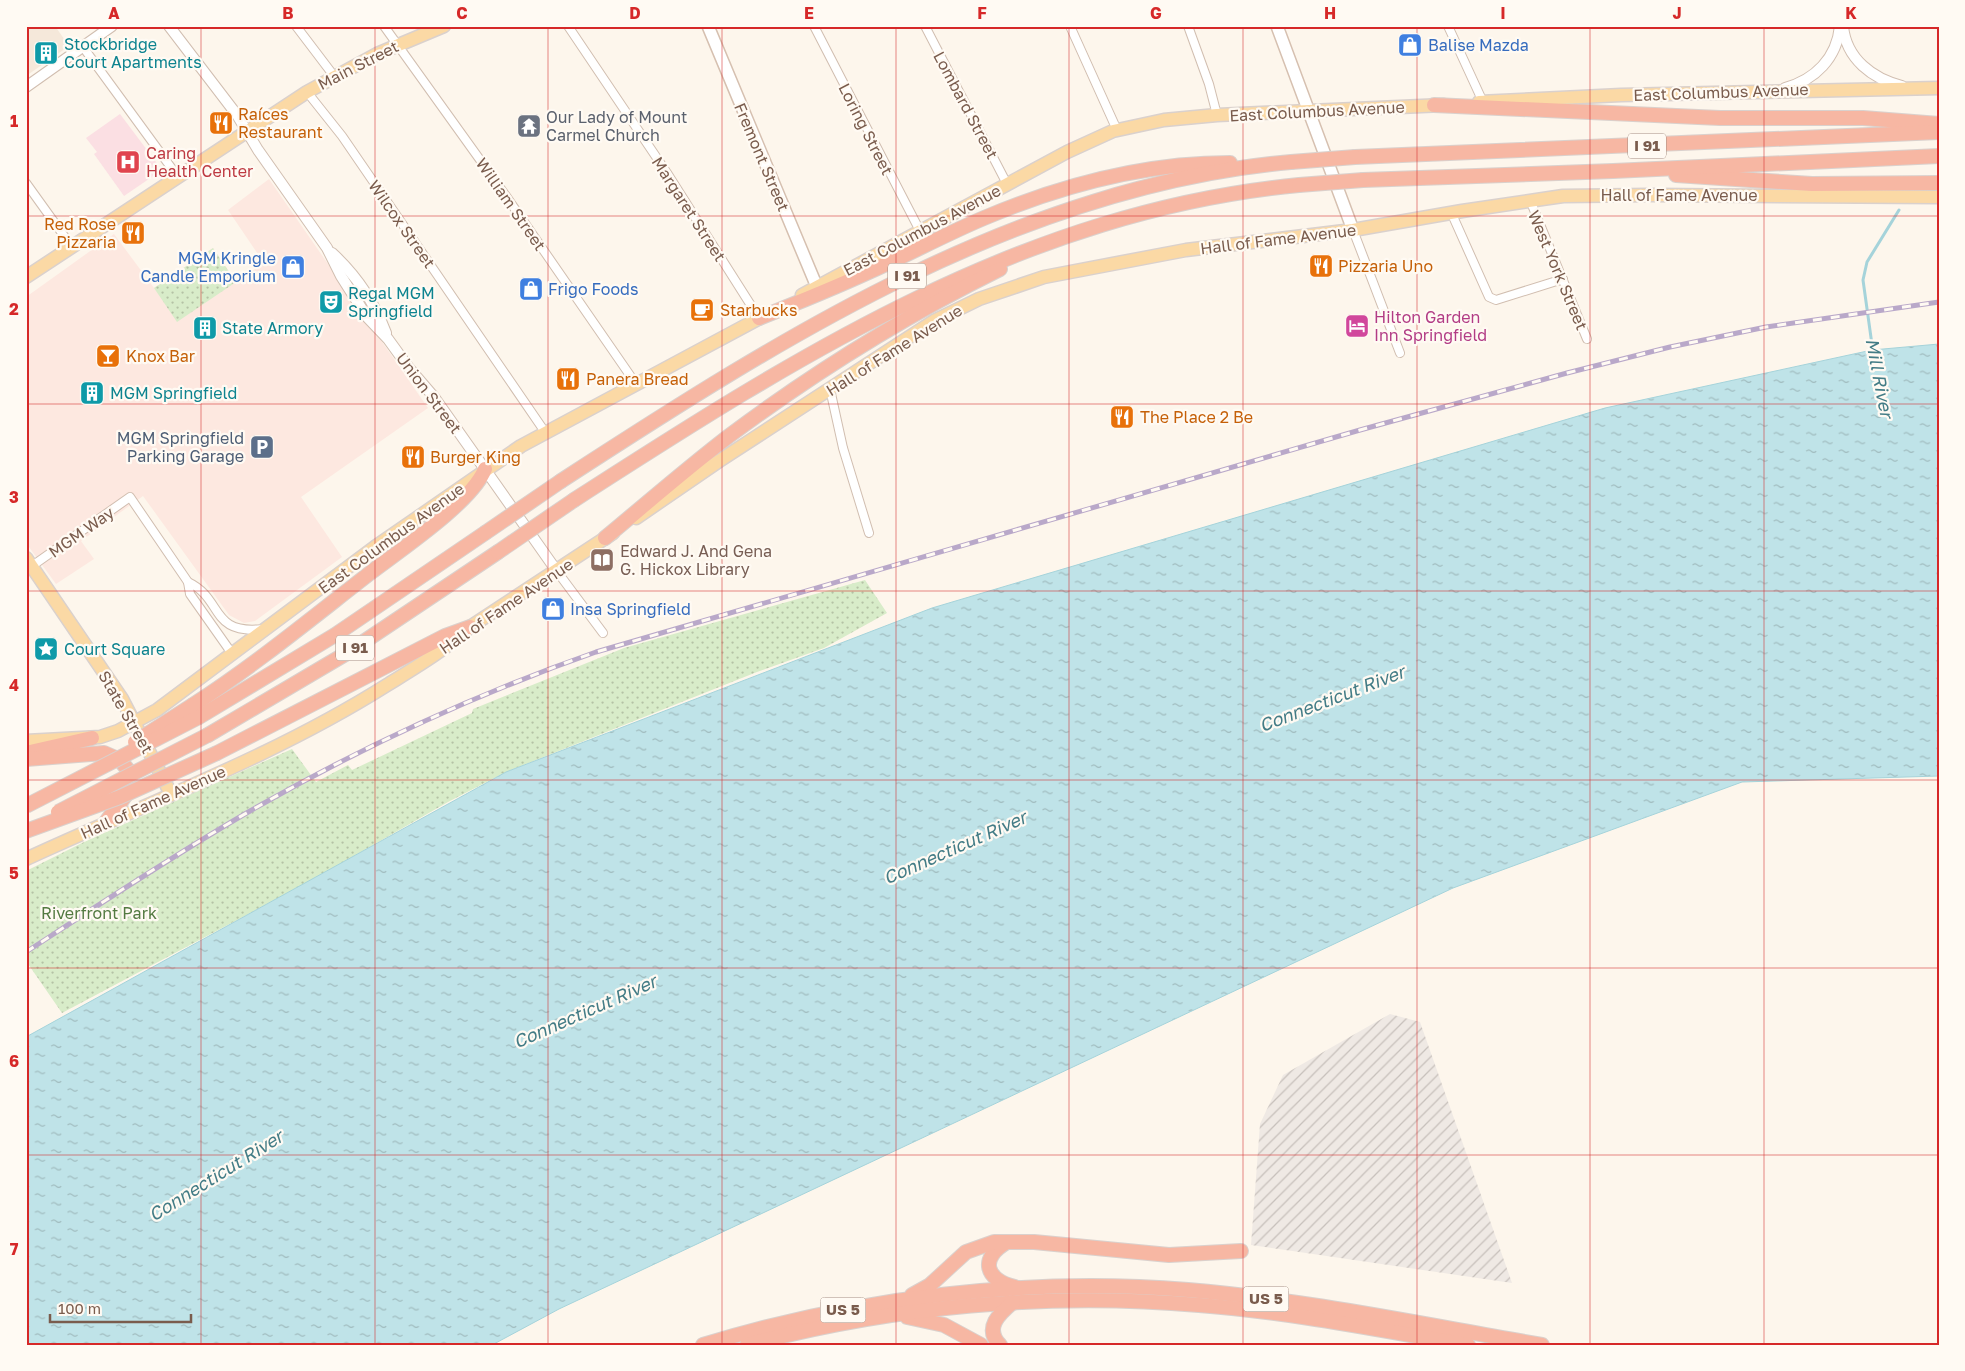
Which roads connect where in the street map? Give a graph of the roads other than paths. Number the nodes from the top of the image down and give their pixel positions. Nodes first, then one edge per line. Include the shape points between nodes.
1 (112, 26) edge
2 (169, 26) edge
3 (296, 26) edge
4 (384, 26) edge
5 (444, 26) edge
6 (568, 26) edge
7 (708, 26) edge
8 (814, 26) edge
9 (924, 26) edge
10 (1070, 26) edge
11 (1188, 26) edge
12 (1277, 26) edge
13 (1448, 26) edge
14 (1842, 26) edge
15 (397, 44) junction
16 (80, 49) junction
17 (334, 76) junction
18 (26, 87) edge
19 (1913, 88) junction
20 (1939, 88) edge
21 (1777, 91) junction
22 (307, 92) junction
23 (1483, 102) junction
24 (1434, 105) junction
25 (1307, 111) junction
26 (1217, 116) junction
27 (1939, 124) edge
28 (1117, 130) junction
29 (247, 132) junction
30 (1939, 132) edge
31 (1939, 156) edge
32 (1285, 163) junction
33 (1613, 171) junction
34 (178, 177) junction
35 (1939, 182) edge
36 (26, 183) edge
37 (1007, 184) junction
38 (1939, 197) edge
39 (1530, 200) junction
40 (1451, 212) junction
41 (1353, 230) junction
42 (920, 231) junction
43 (1074, 232) junction
44 (72, 247) junction
45 (26, 277) edge
46 (1563, 280) junction
47 (817, 287) junction
48 (759, 318) junction
49 (1588, 339) dead end
50 (1400, 353) dead end
51 (636, 384) junction
52 (830, 389) junction
53 (545, 432) junction
54 (485, 470) junction
55 (869, 533) dead end
56 (605, 538) junction
57 (29, 562) edge
58 (556, 570) junction
59 (188, 582) junction
60 (470, 627) junction
61 (269, 628) junction
62 (603, 633) dead end
63 (234, 655) junction
64 (196, 711) junction
65 (136, 722) junction
66 (92, 738) junction
67 (26, 741) edge
68 (26, 754) edge
69 (26, 759) edge
70 (171, 794) junction
71 (26, 806) edge
72 (106, 822) junction
73 (26, 830) edge
74 (26, 859) edge
75 (1008, 1242) junction
76 (1241, 1250) dead end
77 (1031, 1289) junction
78 (903, 1300) junction
79 (1013, 1302) junction
80 (889, 1315) junction
81 (703, 1345) edge
82 (747, 1345) edge
83 (981, 1345) edge
84 (1000, 1345) edge
85 (1468, 1345) edge
86 (1542, 1345) edge

1 - 16 street
2 - 29 street, Union Street
3 - 17 street
4 - 15 street, William Street
5 - 15 main road, Main Street
6 - 48 street, Margaret Street
7 - 47 main road, Fremont Street
8 - 42 street, Loring Street
9 - 37 street, Lombard Street
10 - 28 street
11 - 26 street
12 - 25 main road
13 - 23 street
14 - 19 street via 1849,48 1867,71 1888,82
14 - 21 street via 1835,47 1819,71 1797,85
15 - 17 main road, Main Street
15 - 51 street, William Street
16 - 18 street
16 - 34 street
17 - 22 main road, Main Street
19 - 20 main road, East Columbus Avenue
19 - 21 main road, East Columbus Avenue
21 - 23 main road, East Columbus Avenue
22 - 29 main road, Main Street
22 - 53 street, Wilcox Street via 342,136
23 - 24 main road, East Columbus Avenue
24 - 25 main road, East Columbus Avenue
24 - 27 highway via 1720,118 1863,118
25 - 26 main road, East Columbus Avenue
25 - 41 main road
26 - 28 main road, East Columbus Avenue via 1164,120
28 - 37 main road, East Columbus Avenue via 1080,145
29 - 34 main road, Main Street
29 - 54 street, Union Street via 327,248 367,317 434,397
30 - 32 highway, I 91, bridge via 1355,157
31 - 33 highway, I 91
32 - 48 highway via 1165,166 1061,190 984,218 871,271
32 - 64 highway, I 91, bridge via 1206,174 1125,193 1028,223 959,251 868,296 765,354 561,481 335,635
33 - 35 highway via 1792,183
33 - 43 highway, I 91, bridge via 1299,185 1180,204
34 - 44 main road, Main Street
36 - 44 street
37 - 42 main road, East Columbus Avenue
38 - 39 main road, Hall of Fame Avenue via 1607,194
39 - 40 main road, Hall of Fame Avenue
39 - 46 street, West York Street
40 - 41 main road, Hall of Fame Avenue
40 - 46 street via 1489,297 1496,300
41 - 50 street
41 - 52 main road, Hall of Fame Avenue via 1178,251 1060,274 1012,287 934,321
42 - 47 main road, East Columbus Avenue
43 - 56 highway via 944,298 790,394 700,458
43 - 73 highway, I 91, bridge via 972,272 874,320 574,500 347,653 208,735
44 - 45 main road, Main Street
46 - 49 street, West York Street
47 - 48 main road, East Columbus Avenue
48 - 51 main road, East Columbus Avenue
51 - 53 main road, East Columbus Avenue
52 - 55 street via 843,448
52 - 56 main road, Hall of Fame Avenue
53 - 54 main road, East Columbus Avenue
54 - 58 street, Union Street
54 - 61 main road, East Columbus Avenue via 375,547
54 - 64 highway via 467,496
56 - 58 main road, Hall of Fame Avenue
57 - 59 street, MGM Way via 130,497
57 - 65 main road, State Street
58 - 60 main road, Hall of Fame Avenue
58 - 62 street
59 - 61 street via 199,587 229,625 248,631
59 - 63 street via 190,594
60 - 70 main road, Hall of Fame Avenue via 450,645 341,713 257,756
60 - 73 highway, bridge via 445,636 217,753 120,797
61 - 63 main road, East Columbus Avenue
63 - 65 main road, East Columbus Avenue
64 - 71 highway, I 91, bridge
65 - 66 main road, East Columbus Avenue
65 - 70 main road, State Street
66 - 67 main road, East Columbus Avenue
66 - 68 highway
69 - 72 highway via 98,753 120,760 128,770 130,782 125,796
70 - 72 main road, Hall of Fame Avenue
72 - 74 main road, Hall of Fame Avenue
75 - 76 highway via 1172,1255
75 - 77 highway via 990,1257 991,1274 1004,1283
75 - 78 highway via 985,1244 966,1252 930,1285
77 - 78 highway, US 5
77 - 86 highway, US 5 via 1125,1287 1218,1293
78 - 81 highway, US 5 via 784,1323
79 - 80 highway, US 5
79 - 84 highway via 1001,1312 993,1326 993,1334
79 - 85 highway, US 5 via 1105,1300 1229,1307
80 - 82 highway, US 5 via 828,1325
80 - 83 highway via 937,1323

